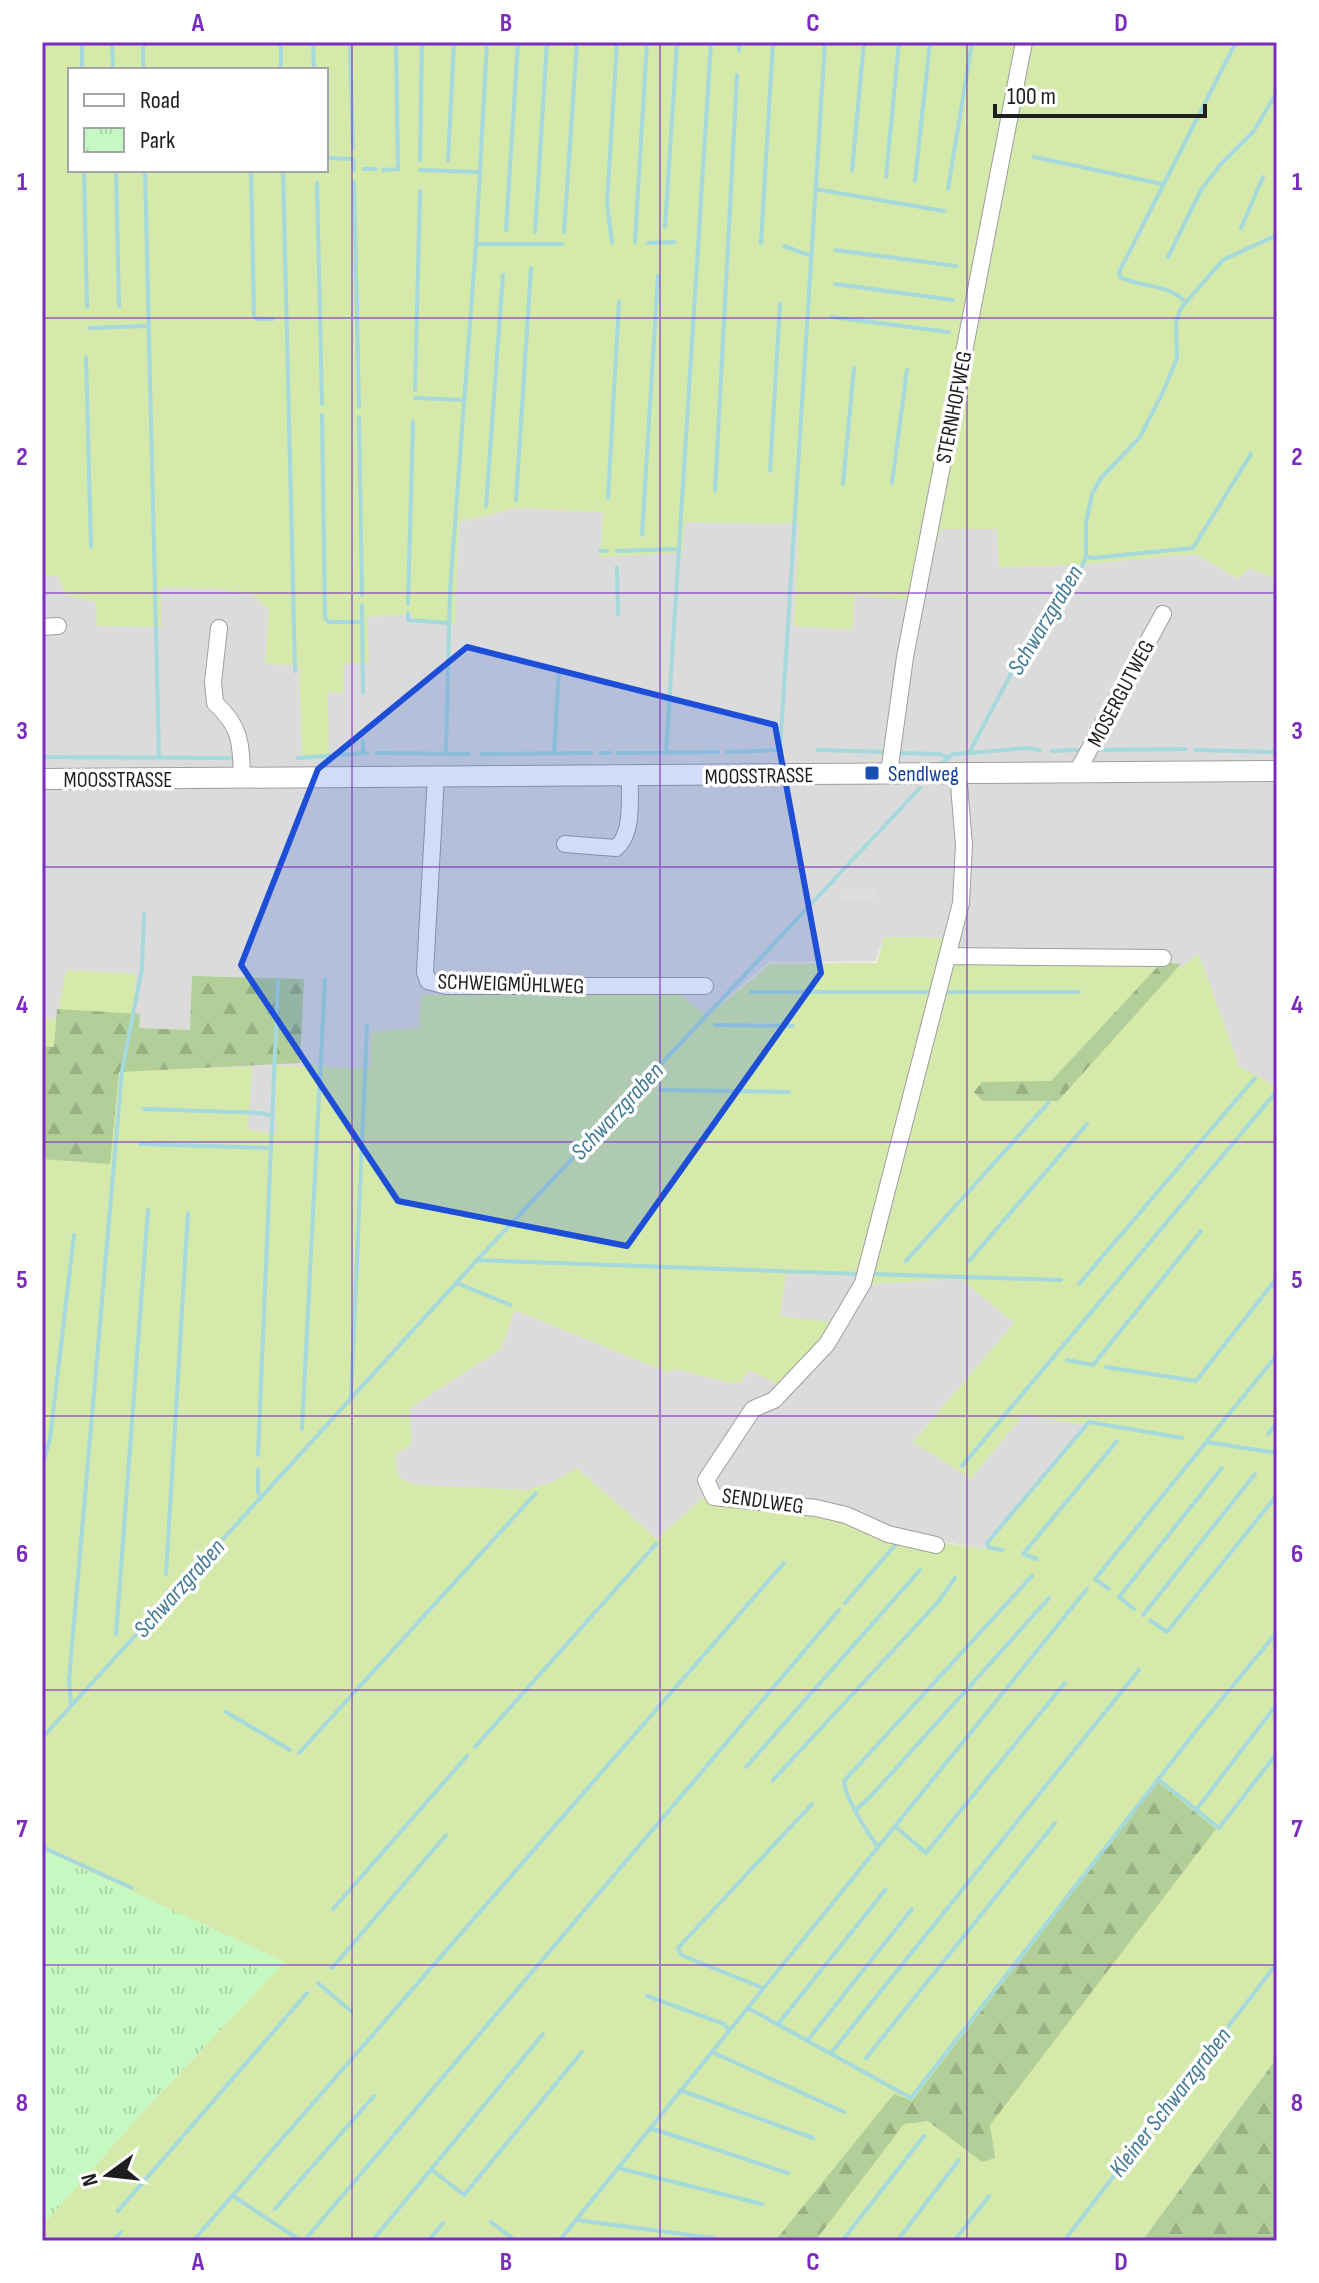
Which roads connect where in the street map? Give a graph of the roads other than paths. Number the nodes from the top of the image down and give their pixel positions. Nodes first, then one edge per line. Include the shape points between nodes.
1 (1024, 42) edge
2 (1163, 614) dead end
3 (219, 628) dead end
4 (1277, 771) edge
5 (1077, 772) junction
6 (889, 773) junction
7 (958, 773) junction
8 (436, 776) junction
9 (630, 776) junction
10 (242, 777) junction
11 (42, 779) edge
12 (565, 844) dead end
13 (948, 956) junction
14 (1163, 958) dead end
15 (705, 986) dead end
16 (936, 1545) dead end

1 - 6 street, STERNHOFWEG via 905,657
2 - 5 street, MOSERGUTWEG
3 - 10 street via 215,703 231,718 241,741
4 - 5 street, MOOSSTRASSE
5 - 7 street, MOOSSTRASSE
6 - 7 street, MOOSSTRASSE
6 - 9 street, MOOSSTRASSE
7 - 13 street, SENDLWEG via 964,845 961,903
8 - 9 street, MOOSSTRASSE
8 - 10 street, MOOSSTRASSE
8 - 15 street, SCHWEIGMÜHLWEG via 428,981 446,986
9 - 12 street via 624,841 616,848
10 - 11 street, MOOSSTRASSE
13 - 14 street
13 - 16 street, SENDLWEG via 863,1283 827,1344 774,1400 753,1409 706,1480 714,1497 816,1508

